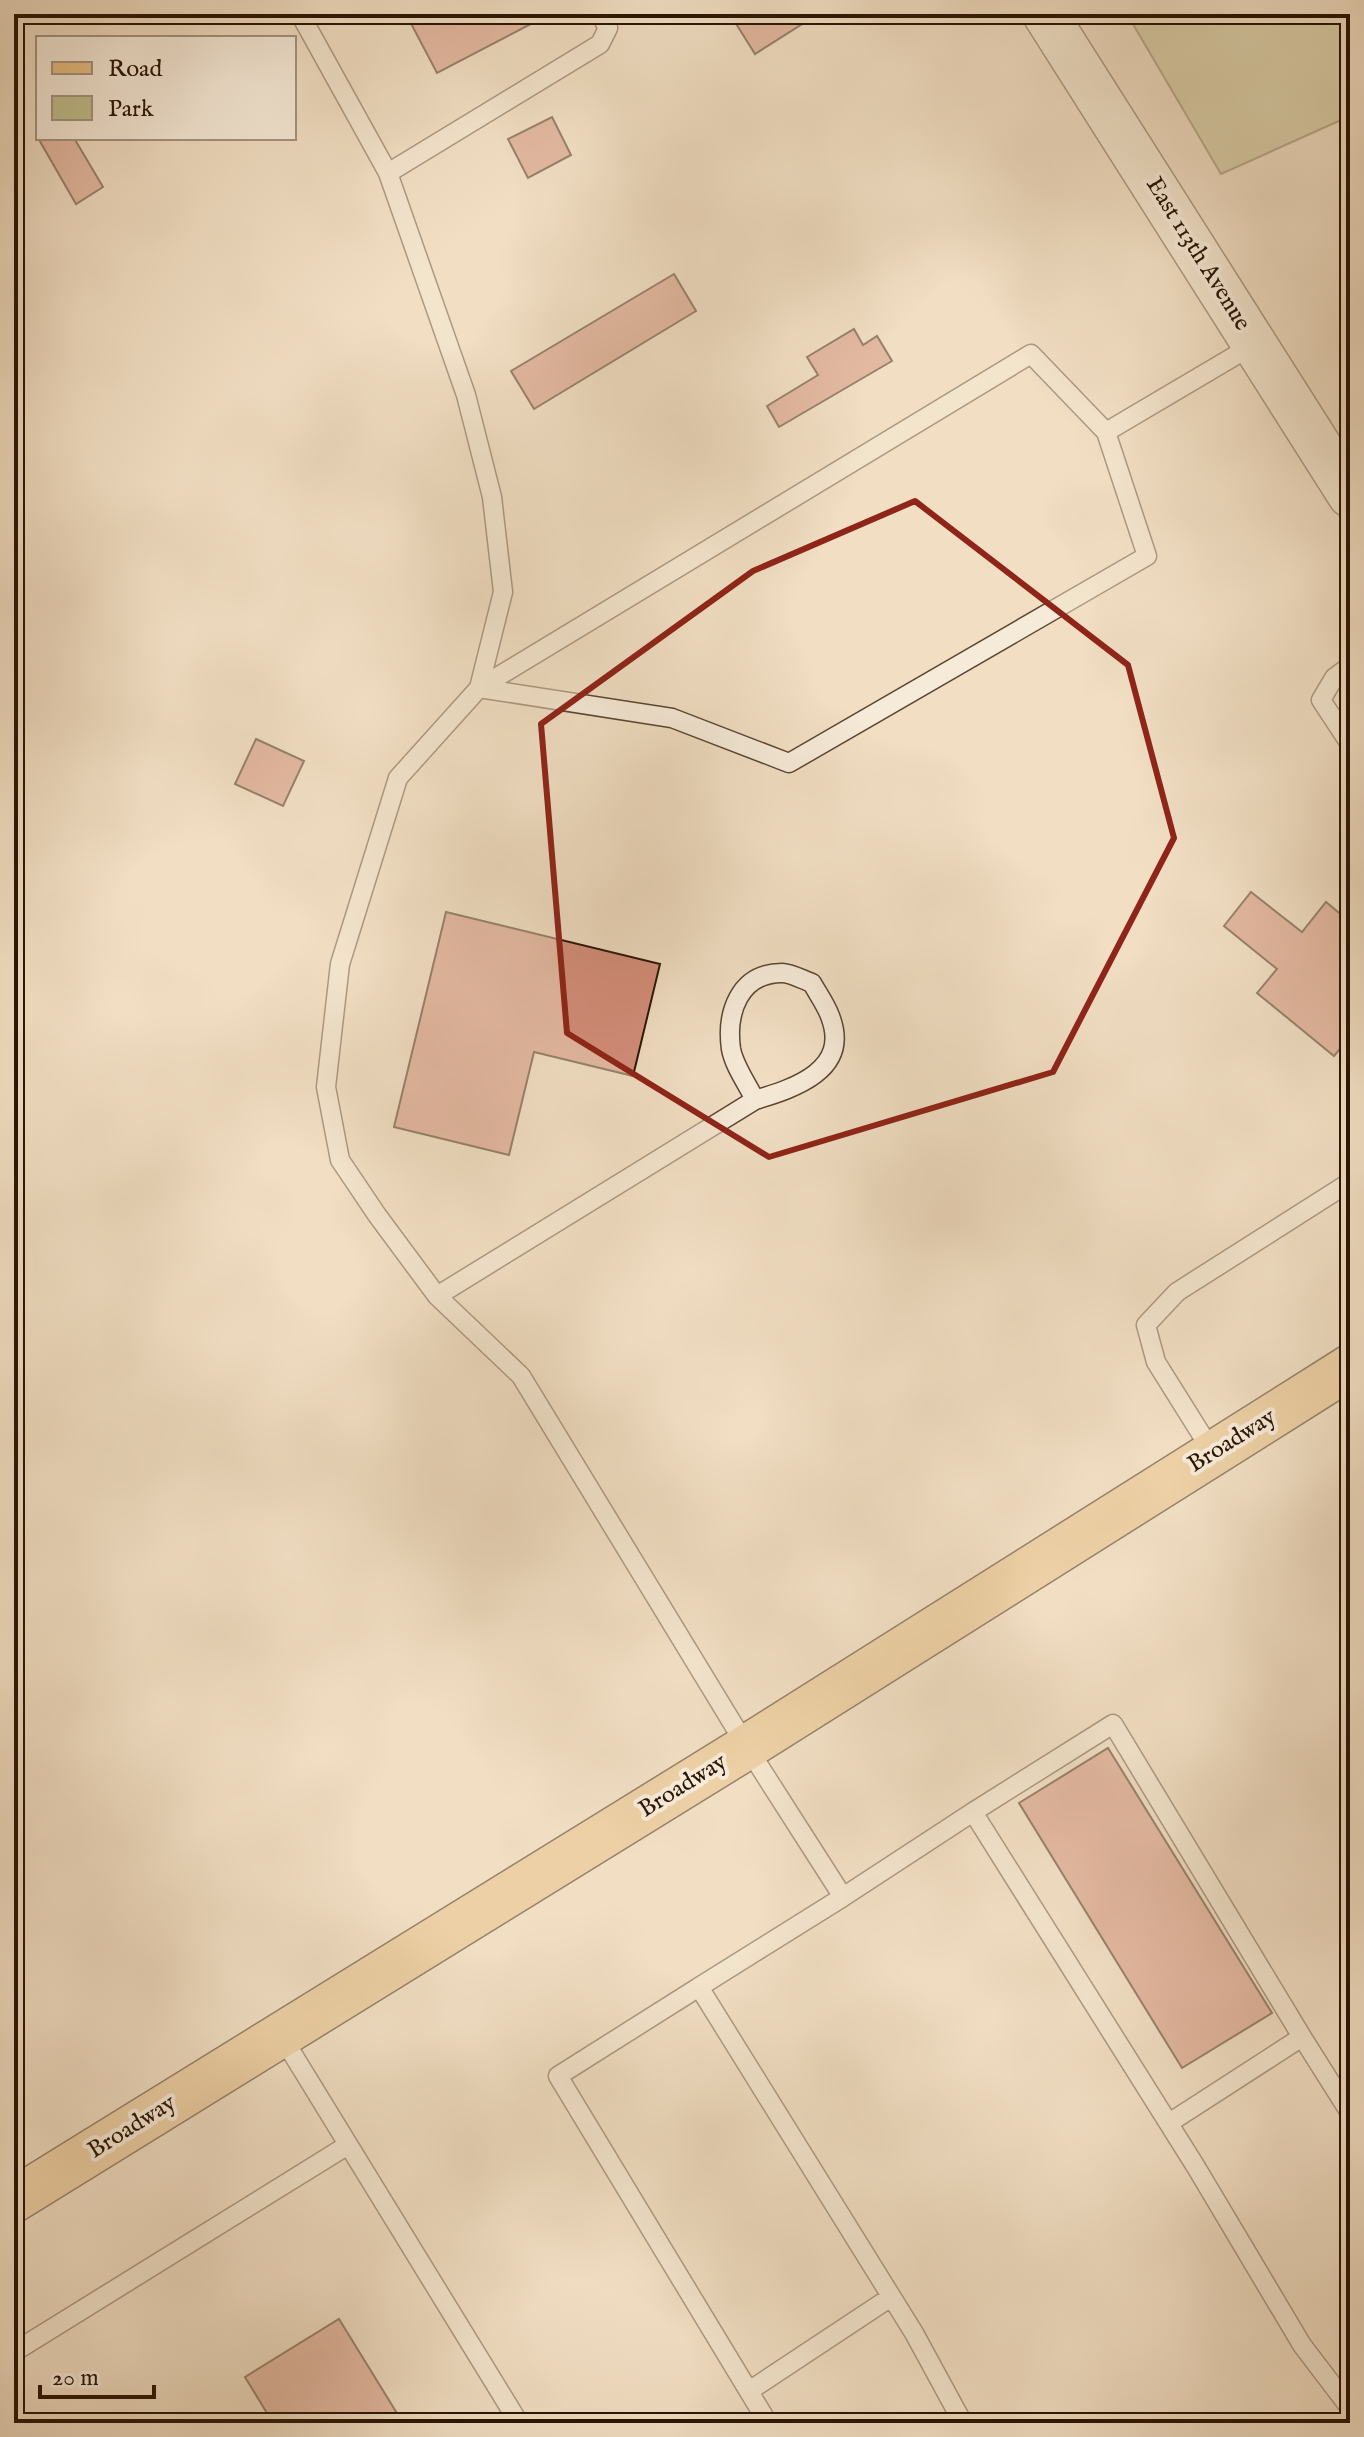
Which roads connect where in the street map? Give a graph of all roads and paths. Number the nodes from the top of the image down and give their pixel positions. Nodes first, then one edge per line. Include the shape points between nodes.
1 (300, 14) edge
2 (600, 14) edge
3 (1045, 14) edge
4 (388, 173) junction
5 (1255, 344) junction
6 (1106, 432) junction
7 (1350, 495) edge
8 (1350, 666) edge
9 (479, 688) junction
10 (1350, 744) edge
11 (755, 1100) junction
12 (1350, 1182) edge
13 (437, 1296) junction
14 (1350, 1367) edge
15 (1213, 1453) junction
16 (747, 1747) junction
17 (973, 1812) junction
18 (843, 1897) junction
19 (699, 1987) junction
20 (281, 2035) junction
21 (1302, 2037) junction
22 (1350, 2113) edge
23 (1169, 2123) junction
24 (348, 2145) junction
25 (14, 2200) edge
26 (891, 2297) junction
27 (14, 2352) edge
28 (749, 2391) junction
29 (1350, 2408) edge
30 (519, 2423) edge
31 (768, 2423) edge
32 (963, 2423) edge

1 - 4 lane
2 - 4 lane via 608,28 600,44
3 - 5 street, East 113th Avenue
4 - 9 lane via 466,395 492,497 503,592
5 - 6 lane
5 - 7 street, East 113th Avenue
6 - 9 lane via 1031,354
6 - 9 lane via 1147,556 789,763 672,718
8 - 10 lane via 1334,678 1321,700
9 - 13 lane via 398,778 340,964 326,1087 340,1160
11 - 11 lane via 796,1088 828,1063 836,1042 831,1017 812,983 784,973 756,980 738,995 730,1019 731,1053
11 - 13 lane
12 - 15 lane via 1177,1292 1146,1325 1156,1362
13 - 16 lane via 521,1376
14 - 15 main road, Broadway
15 - 16 main road, Broadway
16 - 18 lane
16 - 20 main road, Broadway
17 - 18 lane
17 - 21 lane via 1113,1724
17 - 23 lane
18 - 19 lane
19 - 26 lane
19 - 28 lane via 558,2076
20 - 24 lane
20 - 25 main road, Broadway
21 - 22 lane
21 - 23 lane
23 - 29 lane via 1302,2345
24 - 27 lane
24 - 30 lane
26 - 28 lane
26 - 32 lane
28 - 31 lane

